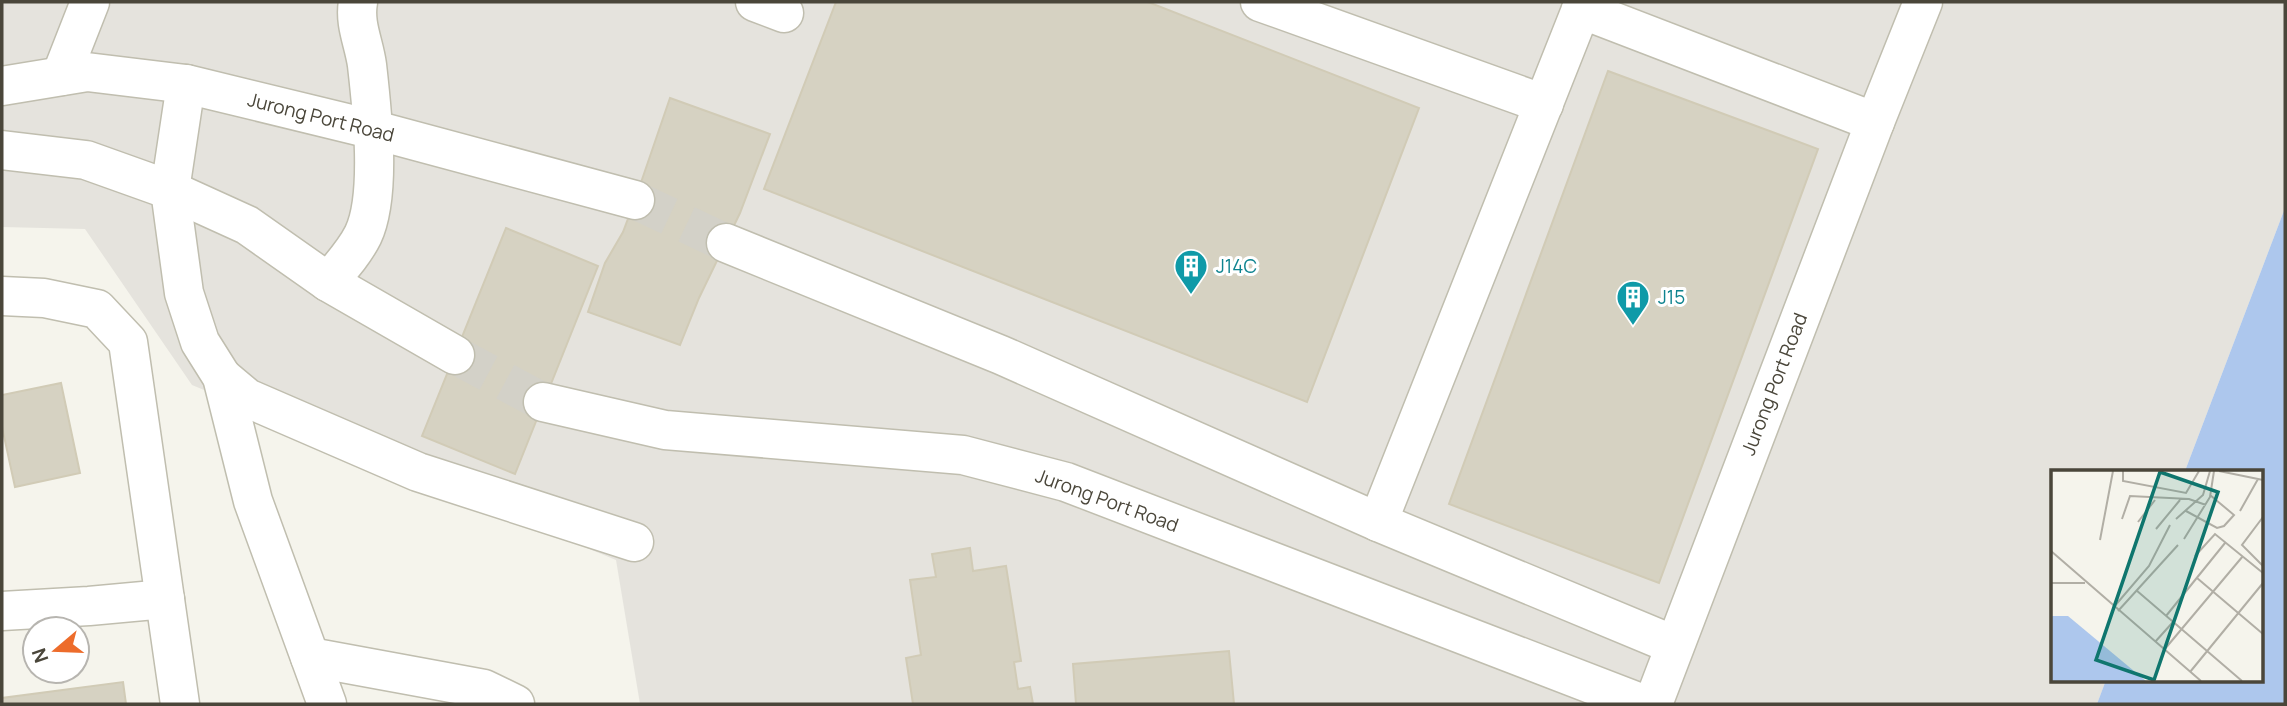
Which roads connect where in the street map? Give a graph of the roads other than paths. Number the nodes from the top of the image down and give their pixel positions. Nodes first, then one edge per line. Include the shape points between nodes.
1 (90, 2) edge
2 (358, 2) edge
3 (1259, 2) edge
4 (1923, 2) edge
5 (1583, 6) edge
6 (61, 76) junction
7 (186, 84) junction
8 (2, 86) edge
9 (1544, 104) junction
10 (1875, 122) junction
11 (371, 129) junction
12 (2, 149) edge
13 (170, 190) junction
14 (635, 201) tunnel mouth
15 (726, 243) tunnel mouth
16 (328, 282) junction
17 (2, 296) edge
18 (454, 355) tunnel mouth
19 (222, 377) junction
20 (543, 402) tunnel mouth
21 (1378, 522) junction
22 (634, 542) dead end
23 (165, 599) junction
24 (2, 611) edge
25 (1674, 645) junction
26 (310, 657) junction
27 (180, 704) edge
28 (327, 704) edge
29 (515, 704) edge
30 (1643, 704) edge
31 (1653, 704) edge

1 - 6 street
2 - 11 street via 356,18 367,62
3 - 9 street
4 - 10 street, Jurong Port Road
5 - 9 street
5 - 10 street
6 - 7 street, Jurong Port Road via 87,72
6 - 8 street, Jurong Port Road
7 - 11 street, Jurong Port Road
7 - 13 street
9 - 21 street
10 - 25 street, Jurong Port Road
11 - 14 street, Jurong Port Road
11 - 16 street via 371,208 363,234
12 - 13 street via 86,160
13 - 16 street via 247,225
13 - 19 street via 184,293 200,342
15 - 21 street via 1001,355
16 - 18 street
17 - 23 street via 44,298 97,309 128,342
19 - 22 street via 247,398 418,472
19 - 26 street via 253,501
20 - 30 street, Jurong Port Road via 665,430 963,454 1066,482
21 - 25 street
23 - 24 street
23 - 27 street
25 - 31 street, Jurong Port Road
26 - 28 street
26 - 29 street via 484,689

